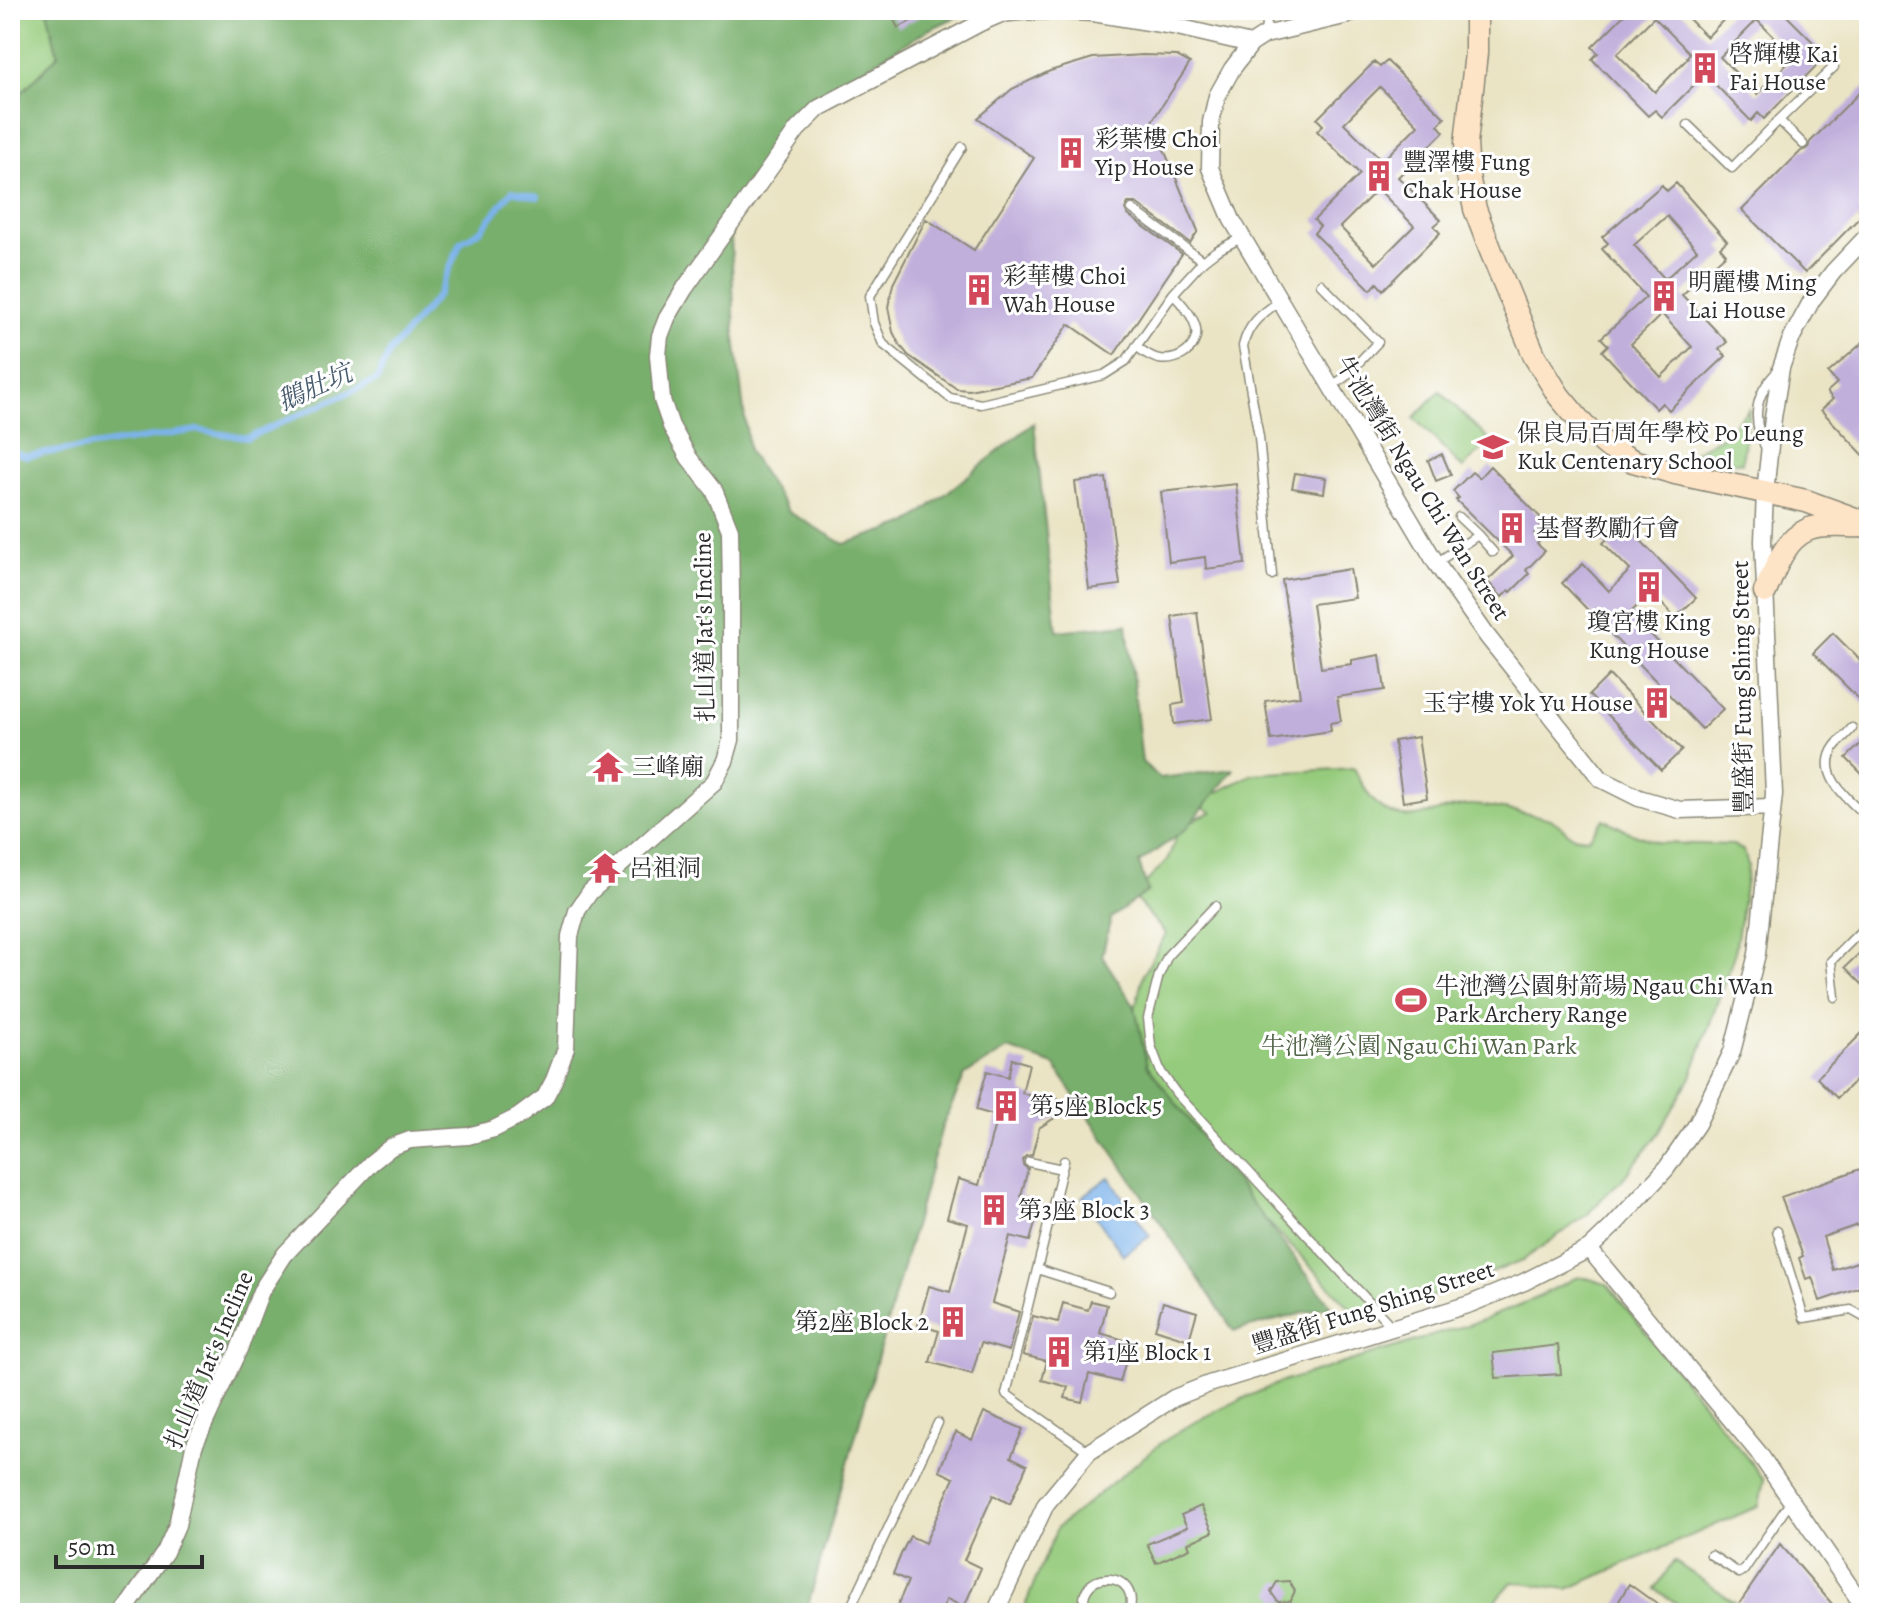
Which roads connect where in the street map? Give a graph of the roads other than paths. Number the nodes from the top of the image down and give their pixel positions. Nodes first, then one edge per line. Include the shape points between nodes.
1 (1267, 10) edge
2 (1358, 10) edge
3 (1476, 10) edge
4 (1258, 40) junction
5 (1834, 67) dead end
6 (1779, 120) junction
7 (1688, 125) dead end
8 (1803, 144) dead end
9 (962, 147) dead end
10 (1132, 209) dead end
11 (1869, 234) edge
12 (1241, 238) junction
13 (1203, 261) junction
14 (1321, 284) dead end
15 (1173, 294) junction
16 (1280, 301) junction
17 (1136, 346) junction
18 (1331, 387) junction
19 (1765, 492) junction
20 (1459, 517) dead end
21 (1869, 525) edge
22 (1478, 535) junction
23 (1493, 552) dead end
24 (1436, 563) junction
25 (1272, 575) dead end
26 (1765, 592) junction
27 (1852, 728) dead end
28 (1772, 807) junction
29 (1869, 819) edge
30 (1215, 906) dead end
31 (1869, 923) edge
32 (1835, 997) dead end
33 (1029, 1162) dead end
34 (1777, 1231) dead end
35 (1589, 1249) junction
36 (1037, 1269) junction
37 (1109, 1292) dead end
38 (1869, 1320) edge
39 (1393, 1328) junction
40 (938, 1423) dead end
41 (1089, 1452) junction
42 (1791, 1500) junction
43 (1711, 1555) dead end
44 (123, 1613) edge
45 (848, 1613) edge
46 (995, 1613) edge
47 (1086, 1613) edge
48 (1129, 1613) edge
49 (1868, 1613) edge

1 - 4 lane
2 - 4 street, 扎山道 Jat's Incline
3 - 19 main road via 1468,176 1475,209 1535,357 1559,396 1610,448 1675,473
4 - 12 street, 牛池灣街 Ngau Chi Wan Street via 1232,69 1211,122 1210,168
4 - 44 street, 扎山道 Jat's Incline via 1093,13 1001,14 819,108 797,130 685,288 660,336 662,400 671,426 714,490 730,530 731,740 725,761 714,782 590,892 577,911 570,936 566,1048 545,1097 494,1129 391,1147 285,1254 261,1291 194,1446 177,1525 165,1552
5 - 6 lane
6 - 7 lane via 1732,168
6 - 8 lane
9 - 17 lane via 870,296 883,344 950,398 981,404 1104,375 1126,361
10 - 13 lane
11 - 19 street, 豐盛街 Fung Shing Street via 1812,300 1791,339 1781,368
12 - 13 lane
12 - 16 street, 牛池灣街 Ngau Chi Wan Street
13 - 15 lane
14 - 18 lane via 1378,342
15 - 17 lane
15 - 17 lane via 1193,320 1194,346 1168,359 1149,356
16 - 18 street, 牛池灣街 Ngau Chi Wan Street
16 - 25 lane via 1255,321 1243,346 1259,437
18 - 24 street, 牛池灣街 Ngau Chi Wan Street
19 - 21 main road
19 - 26 street, 豐盛街 Fung Shing Street
20 - 22 lane
21 - 26 main road via 1809,529 1781,556
22 - 23 lane
22 - 24 lane
24 - 28 street, 牛池灣街 Ngau Chi Wan Street via 1601,779 1680,810
26 - 28 street, 豐盛街 Fung Shing Street
27 - 29 lane via 1832,750 1828,769 1836,786
28 - 35 street, 豐盛街 Fung Shing Street via 1757,954 1732,1052 1697,1124 1666,1169
30 - 39 lane via 1168,955 1159,975 1148,1018 1161,1072
31 - 32 lane via 1831,961
33 - 36 lane via 1063,1165
34 - 38 lane via 1804,1318 1851,1310
35 - 39 street, 豐盛街 Fung Shing Street via 1470,1304
35 - 42 street via 1758,1452
36 - 37 lane
36 - 41 lane via 1006,1394
39 - 41 street, 豐盛街 Fung Shing Street via 1174,1398
40 - 45 lane
41 - 46 street, 豐盛街 Fung Shing Street via 1046,1504
42 - 43 lane via 1744,1570 1739,1573
42 - 49 street
47 - 48 lane via 1086,1591 1106,1578 1128,1589

